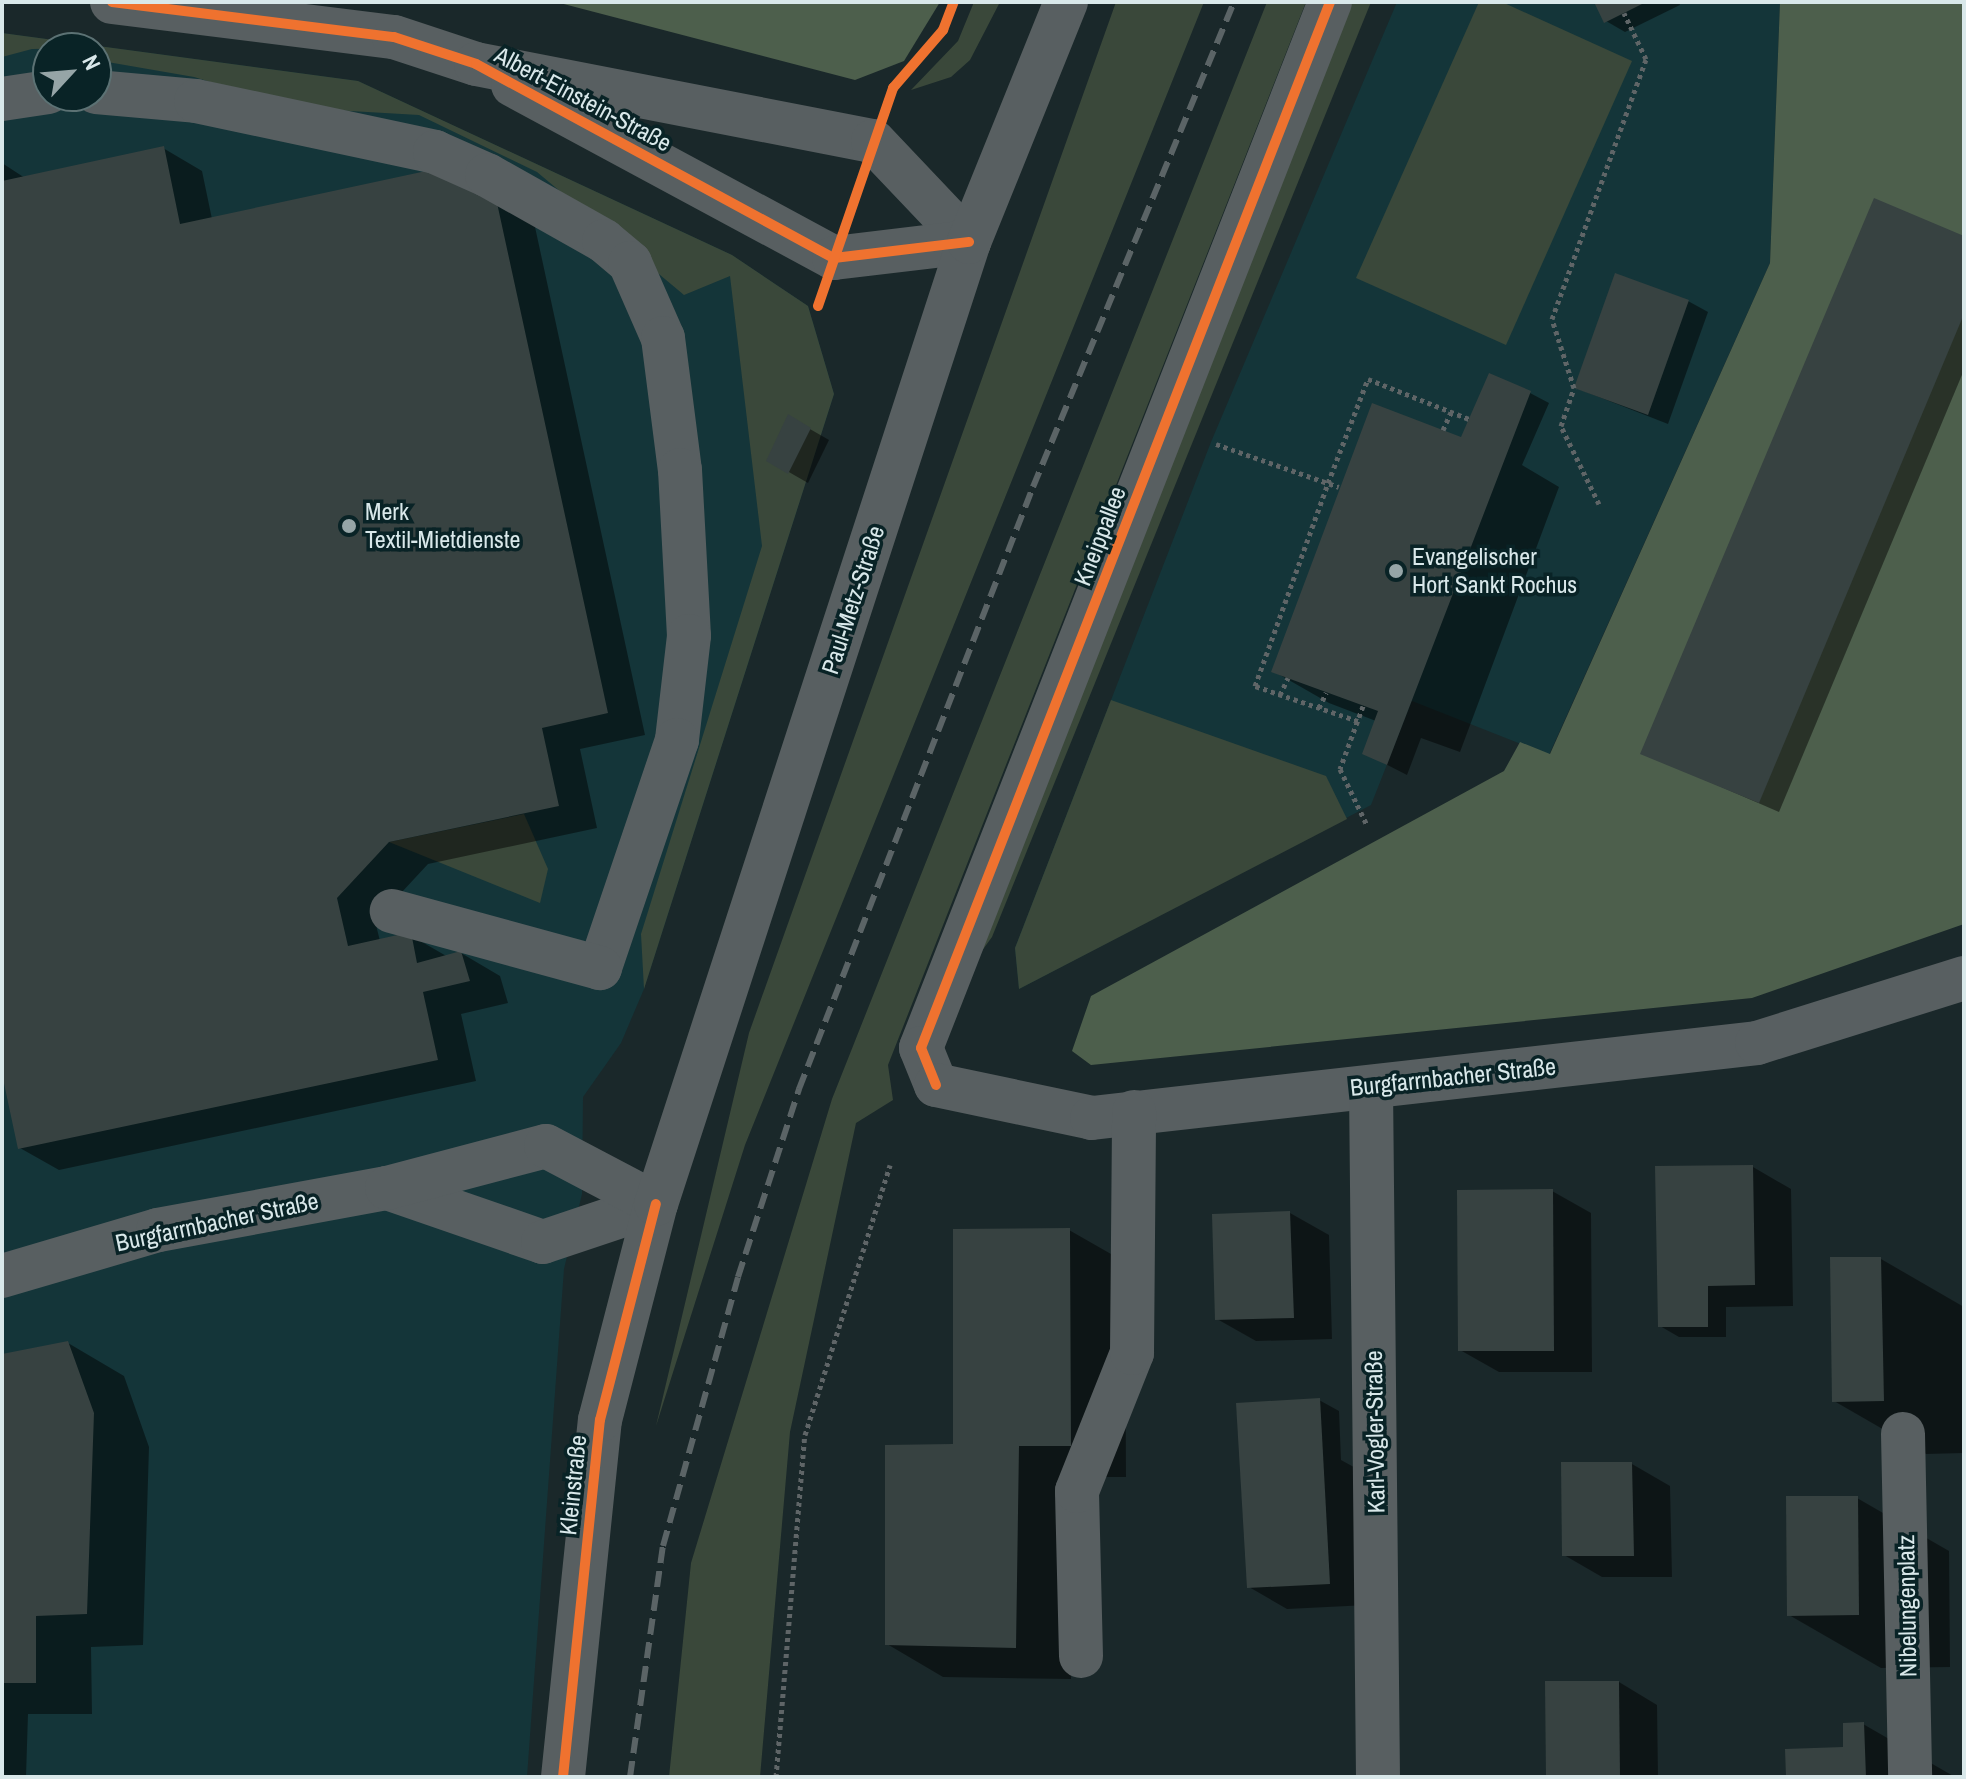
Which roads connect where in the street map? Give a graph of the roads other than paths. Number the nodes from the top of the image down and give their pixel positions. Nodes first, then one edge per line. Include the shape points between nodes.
1 (112, 2) edge
2 (1066, 2) edge
3 (1330, 2) edge
4 (476, 64) junction
5 (32, 94) edge
6 (112, 94) edge
7 (2, 99) edge
8 (969, 242) junction
9 (392, 911) dead end
10 (1964, 978) edge
11 (936, 1085) joint
12 (1371, 1087) junction
13 (1134, 1112) junction
14 (387, 1188) junction
15 (656, 1204) junction
16 (2, 1276) edge
17 (1903, 1434) dead end
18 (1081, 1656) dead end
19 (563, 1777) edge
20 (1378, 1777) edge
21 (1910, 1777) edge

1 - 4 street, Albert-Einstein-Straße via 394,37
2 - 8 street, Paul-Metz-Straße
3 - 11 street, Kneippallee via 921,1048
4 - 8 street, Albert-Einstein-Straße via 834,258
4 - 8 street, Albert-Einstein-Straße via 873,141
5 - 7 street
6 - 9 street via 211,104 359,134 461,163 543,204 630,263 663,338 680,470 689,636 677,740 600,968
8 - 15 street, Paul-Metz-Straße
10 - 12 street, Burgfarrnbacher Straße via 1757,1043
11 - 13 street, Burgfarrnbacher Straße via 1092,1118
12 - 13 street, Burgfarrnbacher Straße
12 - 20 street, Karl-Vogler-Straße
13 - 18 street via 1132,1353 1077,1491
14 - 15 street, Burgfarrnbacher Straße via 543,1242
14 - 15 street, Burgfarrnbacher Straße via 546,1146
14 - 16 street, Burgfarrnbacher Straße via 158,1230
15 - 19 street, Kleinstraße via 600,1420
17 - 21 street, Nibelungenplatz

